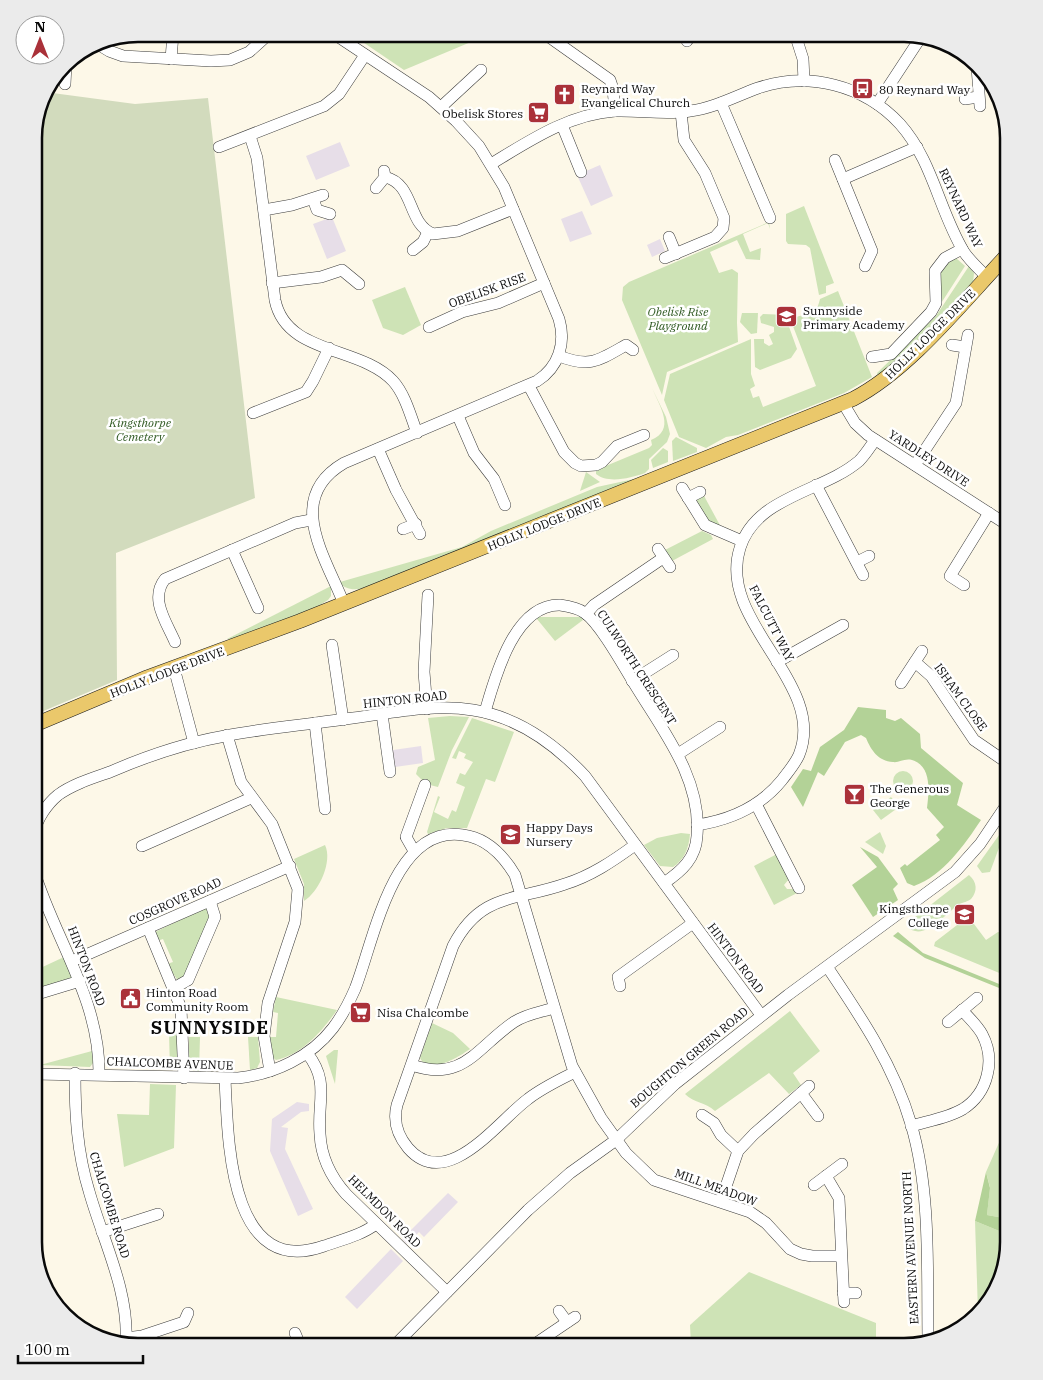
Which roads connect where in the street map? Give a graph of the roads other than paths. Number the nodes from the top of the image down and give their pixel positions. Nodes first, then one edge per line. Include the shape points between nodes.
1 (172, 43) edge
2 (259, 43) edge
3 (348, 43) edge
4 (561, 43) edge
5 (798, 43) edge
6 (917, 43) edge
7 (105, 49) edge
8 (364, 54) junction
9 (171, 59) junction
10 (481, 70) dead end
11 (65, 76) edge
12 (978, 76) edge
13 (804, 81) junction
14 (65, 84) dead end
15 (965, 99) dead end
16 (720, 103) junction
17 (877, 104) junction
18 (441, 108) junction
19 (615, 111) junction
20 (681, 112) junction
21 (562, 125) junction
22 (250, 136) junction
23 (219, 147) dead end
24 (916, 147) junction
25 (835, 160) dead end
26 (491, 164) junction
27 (581, 172) dead end
28 (843, 179) junction
29 (376, 188) dead end
30 (513, 209) junction
31 (264, 210) junction
32 (330, 214) dead end
33 (770, 218) dead end
34 (428, 232) junction
35 (668, 237) dead end
36 (962, 248) junction
37 (413, 250) dead end
38 (1000, 263) edge
39 (865, 266) dead end
40 (987, 277) junction
41 (272, 283) junction
42 (544, 283) junction
43 (358, 284) dead end
44 (444, 333) dead end
45 (968, 335) dead end
46 (629, 345) dead end
47 (952, 345) dead end
48 (965, 347) junction
49 (329, 348) junction
50 (559, 356) junction
51 (872, 357) dead end
52 (529, 386) junction
53 (843, 403) junction
54 (257, 407) dead end
55 (458, 416) junction
56 (418, 433) junction
57 (875, 440) junction
58 (639, 441) dead end
59 (378, 449) junction
60 (915, 465) junction
61 (816, 484) junction
62 (700, 492) dead end
63 (500, 502) dead end
64 (989, 513) junction
65 (312, 520) junction
66 (1000, 520) edge
67 (403, 529) dead end
68 (742, 541) junction
69 (232, 550) junction
70 (869, 556) dead end
71 (664, 558) dead end
72 (857, 562) junction
73 (863, 575) dead end
74 (964, 585) dead end
75 (428, 595) dead end
76 (344, 604) junction
77 (258, 608) dead end
78 (586, 614) junction
79 (826, 621) dead end
80 (843, 625) dead end
81 (832, 631) junction
82 (168, 637) dead end
83 (332, 645) dead end
84 (922, 651) dead end
85 (673, 655) dead end
86 (777, 662) junction
87 (915, 662) junction
88 (174, 668) junction
89 (632, 681) junction
90 (901, 683) dead end
91 (426, 708) junction
92 (485, 712) junction
93 (382, 714) junction
94 (343, 720) junction
95 (42, 722) edge
96 (315, 723) junction
97 (720, 727) dead end
98 (227, 735) junction
99 (194, 743) junction
100 (678, 754) junction
101 (1000, 758) edge
102 (386, 767) dead end
103 (425, 785) dead end
104 (251, 798) junction
105 (756, 804) junction
106 (326, 809) dead end
107 (1000, 814) edge
108 (42, 816) edge
109 (697, 825) junction
110 (635, 845) junction
111 (142, 846) dead end
112 (414, 851) junction
113 (290, 866) junction
114 (664, 884) junction
115 (794, 885) dead end
116 (42, 891) edge
117 (521, 894) junction
118 (210, 901) junction
119 (692, 923) junction
120 (148, 928) junction
121 (72, 961) junction
122 (828, 968) junction
123 (80, 981) junction
124 (620, 986) dead end
125 (174, 988) junction
126 (42, 993) edge
127 (977, 998) dead end
128 (554, 1008) junction
129 (962, 1010) junction
130 (761, 1015) junction
131 (948, 1022) dead end
132 (307, 1053) junction
133 (412, 1065) junction
134 (270, 1071) junction
135 (574, 1072) junction
136 (75, 1073) junction
137 (42, 1074) edge
138 (99, 1074) junction
139 (184, 1078) junction
140 (225, 1079) junction
141 (702, 1115) dead end
142 (818, 1116) dead end
143 (912, 1126) junction
144 (616, 1140) junction
145 (738, 1151) junction
146 (842, 1164) dead end
147 (826, 1176) junction
148 (814, 1185) dead end
149 (721, 1202) junction
150 (158, 1214) dead end
151 (376, 1224) junction
152 (102, 1232) junction
153 (841, 1256) junction
154 (447, 1292) junction
155 (856, 1293) dead end
156 (559, 1311) dead end
157 (187, 1321) dead end
158 (295, 1333) dead end
159 (928, 1334) edge
160 (126, 1336) edge
161 (136, 1338) edge
162 (297, 1338) edge
163 (402, 1338) edge
164 (544, 1338) edge

1 - 9 street
2 - 9 street via 249,52 230,60
3 - 8 street, OBELISK RISE
4 - 19 street via 610,80
5 - 13 street via 803,59
6 - 17 street
7 - 9 street via 123,56
8 - 18 street, OBELISK RISE
8 - 22 street via 330,102
10 - 18 street
11 - 14 street
12 - 15 street via 979,101
13 - 16 street, REYNARD WAY via 768,86
13 - 17 street, REYNARD WAY via 842,87
16 - 20 street, REYNARD WAY
16 - 33 street via 770,204
17 - 24 street, REYNARD WAY via 899,123
18 - 26 street, OBELISK RISE via 467,132
19 - 20 street, REYNARD WAY
19 - 21 street, REYNARD WAY via 590,115
20 - 35 street via 684,140 708,179 724,224 715,237 670,256
21 - 26 street, REYNARD WAY
21 - 27 street
22 - 23 street
22 - 31 street via 257,158
24 - 28 street
24 - 36 street, REYNARD WAY
25 - 28 street
26 - 30 street, OBELISK RISE
28 - 39 street via 872,251
29 - 34 street via 384,174 404,189
30 - 34 street via 458,231
30 - 42 street, OBELISK RISE
31 - 32 street via 318,197 317,210
31 - 41 street
34 - 37 street via 423,242
36 - 40 street, REYNARD WAY
36 - 51 street, HOLLY LODGE DRIVE via 946,258 935,271 936,303 931,312 891,354
38 - 40 main road, HOLLY LODGE DRIVE
40 - 53 main road, HOLLY LODGE DRIVE via 893,374
41 - 43 street via 321,277 342,270
41 - 49 street via 282,321 296,333
42 - 44 street, OBELISK RISE via 498,303 462,312 434,324
42 - 50 street, OBELISK RISE via 561,327
45 - 48 street
46 - 50 street via 592,363 577,363
47 - 48 street
48 - 60 street via 956,403
49 - 54 street via 306,392
49 - 56 street via 376,368 394,381
50 - 52 street via 544,377
52 - 55 street
52 - 58 street via 564,452 575,463 596,465 617,446
53 - 57 street, YARDLEY DRIVE via 855,423
53 - 76 main road, HOLLY LODGE DRIVE
55 - 56 street
55 - 63 street via 474,453 494,479
56 - 59 street
57 - 60 street, YARDLEY DRIVE
57 - 61 street, FALCUTT WAY via 859,461
59 - 65 street via 344,463 328,475 317,490
59 - 67 street via 418,529
60 - 64 street, YARDLEY DRIVE
61 - 68 street, FALCUTT WAY via 768,511
61 - 72 street
62 - 68 street via 685,493 705,525
64 - 66 street, YARDLEY DRIVE
64 - 74 street via 950,576
65 - 69 street via 296,523
65 - 76 street
68 - 86 street, FALCUTT WAY via 736,568 739,589 746,608
69 - 77 street via 248,599
69 - 82 street via 170,576 161,584 158,601
70 - 72 street
71 - 78 street via 594,605
72 - 73 street
75 - 91 street via 430,634 424,672
76 - 88 main road, HOLLY LODGE DRIVE
78 - 89 street, CULWORTH CRESCENT
78 - 92 street, CULWORTH CRESCENT via 571,607 554,605 540,609 527,619 506,653
79 - 81 street
80 - 81 street
81 - 86 street
83 - 94 street
84 - 87 street, ISHAM CLOSE
85 - 89 street
86 - 105 street, FALCUTT WAY via 801,711 802,762
87 - 90 street, ISHAM CLOSE
87 - 101 street, ISHAM CLOSE via 931,676 974,740
88 - 95 main road, HOLLY LODGE DRIVE
88 - 99 street
89 - 100 street, CULWORTH CRESCENT
91 - 92 street, HINTON ROAD
91 - 93 street, HINTON ROAD
92 - 110 street, HINTON ROAD via 529,730 568,758
93 - 94 street, HINTON ROAD
93 - 102 street
94 - 96 street, HINTON ROAD
96 - 98 street, HINTON ROAD
96 - 106 street
97 - 100 street
98 - 99 street, HINTON ROAD
98 - 104 street via 237,773
99 - 108 street, HINTON ROAD via 146,757 69,789 49,804
100 - 109 street, CULWORTH CRESCENT via 691,787
103 - 112 street via 406,837
104 - 111 street
104 - 113 street via 272,824
105 - 109 street, FALCUTT WAY via 727,818
105 - 115 street
107 - 122 street, BOUGHTON GREEN ROAD via 955,872
109 - 114 street, CULWORTH CRESCENT via 697,840 691,858
110 - 114 street, HINTON ROAD
110 - 117 street via 577,880
112 - 117 street, CHALCOMBE AVENUE via 439,836 474,837 504,858
112 - 132 street, CHALCOMBE AVENUE via 392,886 345,1010 322,1041
113 - 118 street, COSGROVE ROAD
113 - 134 street via 298,886 298,905 292,934 268,1003 264,1036
114 - 119 street, HINTON ROAD
116 - 121 street, HINTON ROAD
117 - 128 street, CHALCOMBE AVENUE
117 - 133 street via 484,909 460,933
118 - 120 street, COSGROVE ROAD
118 - 125 street via 215,917 188,980
119 - 124 street via 618,978
119 - 130 street, HINTON ROAD
120 - 121 street, COSGROVE ROAD
120 - 125 street
121 - 123 street, HINTON ROAD
122 - 130 street, BOUGHTON GREEN ROAD
122 - 143 street, EASTERN AVENUE NORTH via 878,1046
123 - 126 street
123 - 138 street, HINTON ROAD via 96,1035
125 - 139 street via 183,1018
127 - 129 street
128 - 133 street via 514,1022 455,1068 432,1071
128 - 135 street, CHALCOMBE AVENUE
129 - 131 street
129 - 143 street via 982,1034 988,1049 985,1081 979,1094 962,1110
130 - 144 street, BOUGHTON GREEN ROAD via 661,1096
132 - 134 street, CHALCOMBE AVENUE
132 - 151 street, HELMDON ROAD via 322,1083 320,1134 326,1162 341,1188
133 - 135 street via 395,1111 398,1130 411,1151 438,1162 463,1156 528,1099
134 - 140 street, CHALCOMBE AVENUE
135 - 144 street, CHALCOMBE AVENUE
136 - 137 street, CHALCOMBE AVENUE
136 - 138 street, CHALCOMBE AVENUE
136 - 152 street, CHALCOMBE ROAD via 79,1152
138 - 139 street, CHALCOMBE AVENUE
139 - 140 street, CHALCOMBE AVENUE
140 - 151 street via 232,1170 244,1208 262,1237 281,1249 306,1251
141 - 145 street via 714,1123
142 - 145 street via 805,1090
143 - 159 street, EASTERN AVENUE NORTH via 924,1197
144 - 149 street, MILL MEADOW via 648,1177
144 - 154 street, BOUGHTON GREEN ROAD via 575,1169 528,1210
145 - 149 street
146 - 147 street
147 - 148 street
147 - 153 street via 839,1198
149 - 153 street, MILL MEADOW via 757,1216 790,1249 801,1254
150 - 152 street
151 - 154 street, HELMDON ROAD
152 - 160 street, CHALCOMBE ROAD via 121,1288
153 - 155 street via 844,1298
154 - 163 street, BOUGHTON GREEN ROAD
156 - 164 street via 571,1320
157 - 161 street
158 - 162 street

